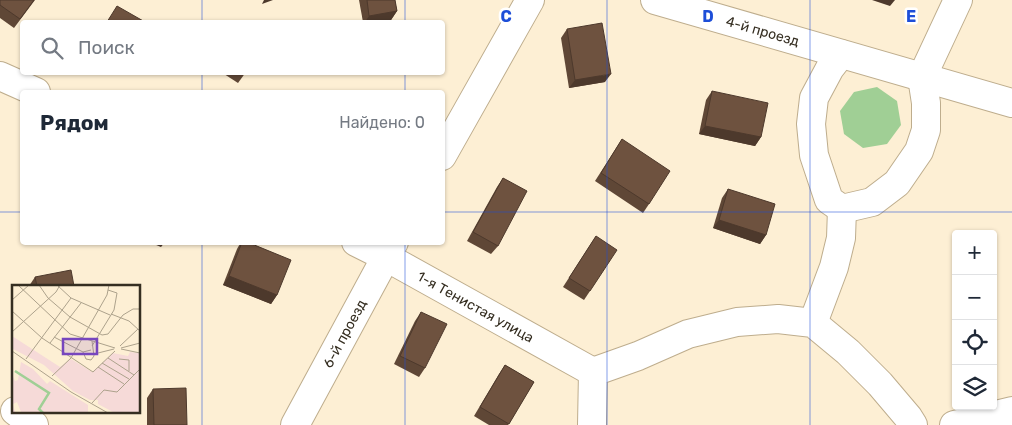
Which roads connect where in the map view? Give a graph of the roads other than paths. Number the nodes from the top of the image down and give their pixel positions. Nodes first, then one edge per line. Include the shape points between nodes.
1 (530, 0) edge
2 (655, 0) edge
3 (958, 0) edge
4 (841, 54) junction
5 (0, 76) edge
6 (922, 78) junction
7 (32, 90) edge
8 (1012, 103) edge
9 (445, 151) edge
10 (842, 209) junction
11 (369, 245) edge
12 (390, 250) edge
13 (813, 323) junction
14 (593, 372) junction
15 (0, 400) edge
16 (12, 409) edge
17 (1012, 411) edge
18 (15, 412) edge
19 (34, 425) edge
20 (295, 425) edge
21 (592, 425) edge
22 (913, 425) edge
23 (954, 425) edge

1 - 9 street
2 - 4 street, 4-й проезд
3 - 6 street
4 - 6 street
4 - 10 street via 814,98 811,124 814,155 829,200
5 - 7 street
6 - 8 street
6 - 10 street via 926,130 918,151 897,183 872,202
10 - 13 street via 841,238 834,267
11 - 12 street, 1-я Тенистая улица
12 - 14 street, 1-я Тенистая улица
12 - 20 street, 6-й проезд
13 - 14 street via 778,319 737,322 688,334
13 - 22 street via 880,384
14 - 21 street
15 - 16 street
17 - 23 street
18 - 19 street

